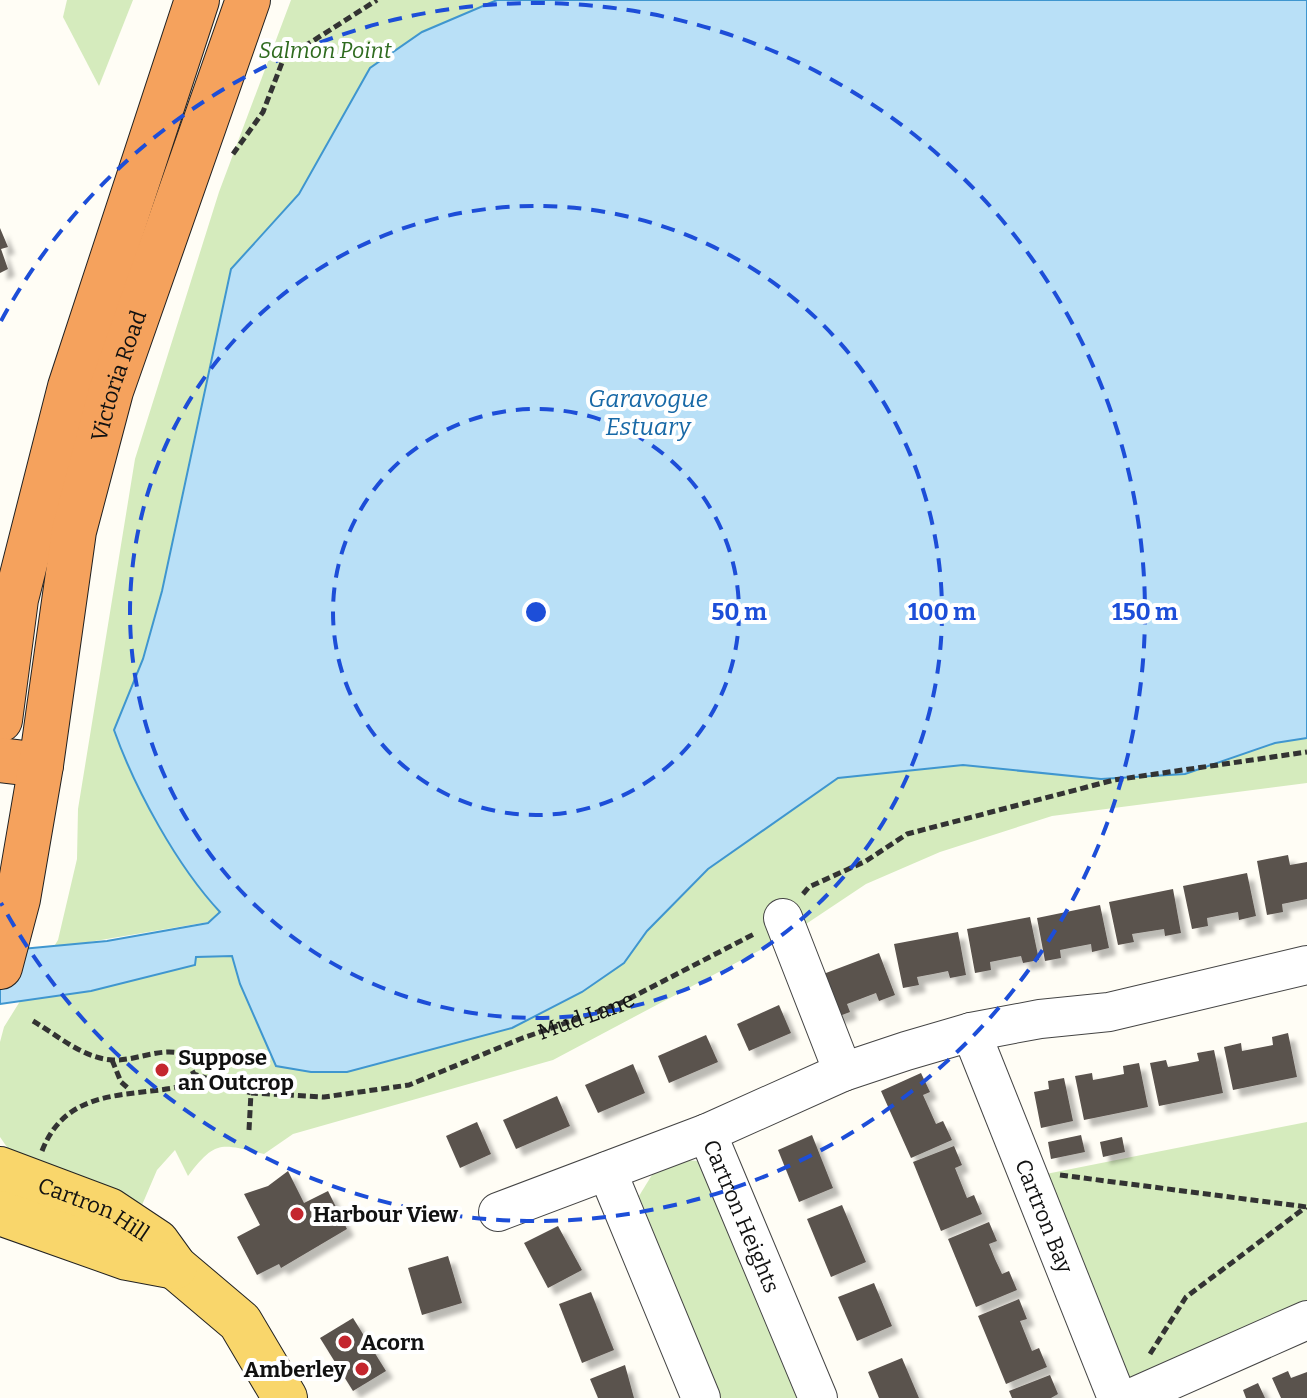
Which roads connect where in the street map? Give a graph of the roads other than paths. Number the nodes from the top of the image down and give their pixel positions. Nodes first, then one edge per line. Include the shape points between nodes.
1 (197, 0) edge
2 (248, 0) edge
3 (8, 611) edge
4 (0, 722) edge
5 (29, 750) edge
6 (783, 918) road end
7 (1307, 965) edge
8 (0, 967) edge
9 (971, 1032) junction
10 (843, 1072) junction
11 (707, 1133) junction
12 (0, 1169) edge
13 (607, 1171) junction
14 (498, 1212) dead end
15 (0, 1213) edge
16 (175, 1267) junction
17 (1307, 1320) edge
18 (285, 1398) edge
19 (701, 1398) edge
20 (818, 1398) edge
21 (1117, 1398) edge
22 (1131, 1398) edge

1 - 3 highway, Victoria Road via 74,373
2 - 5 highway, Victoria Road via 111,391 74,531
3 - 4 highway, Victoria Road
4 - 5 highway
5 - 8 highway, Victoria Road via 18,899
6 - 10 street
7 - 9 street via 1109,1012
9 - 10 street
9 - 21 street, Cartron Bay
10 - 11 street
11 - 13 street, Cartron Heights
11 - 20 street, Cartron Heights
12 - 16 main road, Cartron Hill via 109,1210 157,1242
13 - 14 street, Cartron Heights
13 - 19 street
15 - 16 main road, Cartron Hill via 127,1258
16 - 18 main road, Cartron Hill via 240,1322
17 - 22 street

